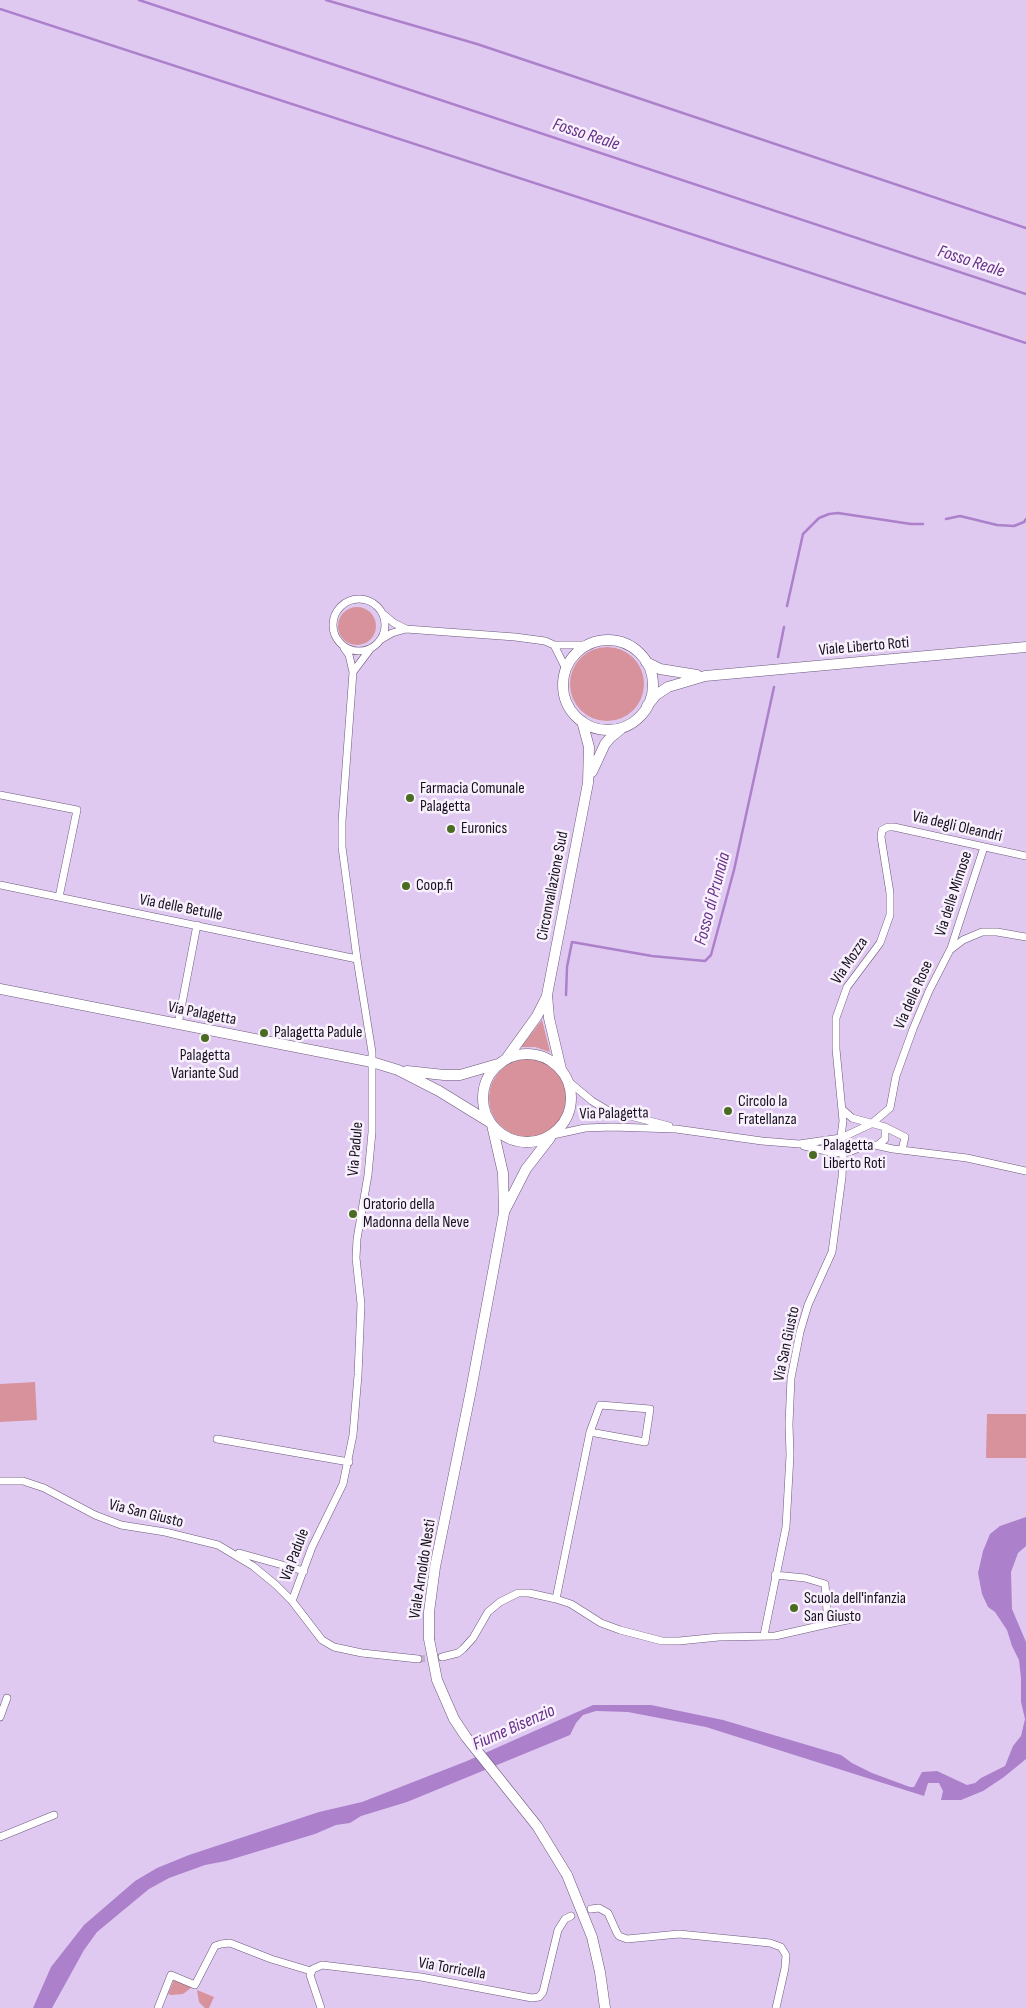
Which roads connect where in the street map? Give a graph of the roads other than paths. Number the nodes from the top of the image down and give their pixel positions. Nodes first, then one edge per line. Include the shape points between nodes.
1 (382, 613) junction
2 (406, 629) junction
3 (378, 642) junction
4 (554, 645) junction
5 (588, 645) junction
6 (342, 646) junction
7 (1026, 647) edge
8 (371, 648) junction
9 (646, 661) junction
10 (566, 669) junction
11 (353, 672) junction
12 (705, 676) junction
13 (647, 706) junction
14 (582, 721) junction
15 (626, 726) junction
16 (588, 783) junction
17 (0, 795) edge
18 (882, 830) joint
19 (984, 846) junction
20 (1026, 856) edge
21 (0, 885) edge
22 (59, 897) junction
23 (197, 925) junction
24 (1026, 937) edge
25 (950, 950) junction
26 (357, 959) junction
27 (0, 989) edge
28 (548, 995) junction
29 (178, 1024) junction
30 (503, 1061) junction
31 (372, 1062) junction
32 (561, 1069) junction
33 (398, 1070) junction
34 (568, 1081) junction
35 (842, 1108) junction
36 (492, 1124) junction
37 (872, 1124) junction
38 (885, 1127) junction
39 (676, 1129) junction
40 (553, 1135) junction
41 (841, 1138) junction
42 (799, 1144) junction
43 (878, 1145) junction
44 (902, 1150) junction
45 (843, 1153) junction
46 (1026, 1171) edge
47 (504, 1213) junction
48 (590, 1432) junction
49 (217, 1439) dead end
50 (349, 1462) junction
51 (0, 1481) edge
52 (231, 1551) junction
53 (304, 1571) junction
54 (775, 1575) junction
55 (556, 1599) junction
56 (292, 1601) junction
57 (857, 1618) dead end
58 (828, 1624) junction
59 (764, 1635) junction
60 (442, 1657) tunnel mouth
61 (418, 1659) tunnel mouth
62 (7, 1698) dead end
63 (0, 1718) edge
64 (54, 1815) dead end
65 (0, 1837) edge
66 (592, 1909) dead end
67 (571, 1916) dead end
68 (311, 1971) junction
69 (158, 2008) edge
70 (321, 2008) edge
71 (605, 2008) edge
72 (776, 2008) edge

1 - 2 street
1 - 3 street via 384,628
1 - 6 street via 364,599 348,600 333,618 332,625
2 - 3 street
2 - 4 street via 523,638
3 - 8 street
4 - 5 street
4 - 10 street
5 - 9 street via 602,640 621,642 638,651
5 - 10 street via 576,653
6 - 8 street via 357,651
6 - 11 street via 349,655
7 - 12 street, Viale Liberto Roti
8 - 11 street
9 - 12 street, Viale Liberto Roti via 662,670
9 - 13 street via 653,683
10 - 14 street, Circonvallazione Sud via 565,698
11 - 26 street, Via Padule via 342,846
12 - 13 street, Viale Liberto Roti via 668,687
13 - 15 street, Circonvallazione Sud via 636,720
14 - 15 street via 605,730
14 - 16 street, Circonvallazione Sud via 589,747
15 - 16 street, Circonvallazione Sud via 608,740
16 - 28 street, Circonvallazione Sud
17 - 22 street via 77,810
18 - 19 street, Via degli Oleandri via 894,827
18 - 35 street, Via Mozza via 890,915 880,942 847,986 837,1011 835,1034
19 - 20 street, Via degli Oleandri
19 - 25 street, Via delle Mimose
21 - 22 street, Via delle Betulle
22 - 23 street, Via delle Betulle
23 - 26 street, Via delle Betulle
23 - 29 street
24 - 25 street, Via delle Rose via 982,932
25 - 37 street, Via delle Rose via 928,991 913,1029 896,1076 891,1106
26 - 31 street, Via Padule via 372,1042
27 - 29 street, Via Palagetta
28 - 30 street, Circonvallazione Sud via 537,1016
28 - 32 street, Circonvallazione Sud via 549,1018
29 - 31 street, Via Palagetta
30 - 32 street, Via Palagetta via 519,1054 534,1054 549,1059
30 - 33 street, Via Palagetta via 460,1074
30 - 36 street via 490,1075 484,1091 484,1107
31 - 33 street, Via Palagetta
31 - 50 street, Via Padule via 372,1132 357,1239 361,1304
32 - 34 street, Via Palagetta
33 - 36 street, Via Palagetta
34 - 39 street, Via Palagetta via 607,1110
34 - 40 street, Via Palagetta via 569,1111
35 - 37 street via 852,1118
35 - 41 street, Via Mozza
36 - 40 street, Via Palagetta via 506,1137 521,1142 538,1141
36 - 47 street, Viale Arnoldo Nesti via 503,1173
37 - 38 street
37 - 41 street
38 - 43 street via 885,1139
38 - 44 street via 905,1137
39 - 40 street, Via Palagetta via 590,1127
39 - 42 street, Via Palagetta
40 - 47 street, Viale Arnoldo Nesti via 526,1169
41 - 42 street, Via Palagetta
41 - 45 street, Via San Giusto
42 - 45 street, Via Palagetta
43 - 44 street
43 - 45 street
44 - 46 street via 967,1158
45 - 54 street, Via San Giusto via 832,1252 808,1305 791,1378 786,1527
47 - 71 street, Viale Arnoldo Nesti, bridge via 436,1567 429,1612 429,1639 437,1680 454,1719 537,1826 567,1875 592,1937
48 - 48 street via 600,1405 650,1409 645,1442
48 - 55 street
49 - 50 street
50 - 53 street, Via Padule via 343,1484
51 - 52 street, Via San Giusto via 23,1481 121,1525 205,1541
52 - 53 street, Via San Giusto
52 - 56 street, Via San Giusto
53 - 56 street, Via Padule
54 - 58 street via 826,1584
54 - 59 street, Via San Giusto
55 - 59 street via 571,1604 601,1623 662,1641
55 - 60 street via 529,1593 512,1595 488,1612 463,1649
56 - 61 street, Via San Giusto via 322,1640 334,1646 362,1653
57 - 58 street
58 - 59 street via 792,1633
62 - 63 street
64 - 65 street
66 - 72 street via 599,1908 608,1913 619,1936 627,1939 679,1934 782,1947 786,1968
67 - 68 street, Via Torricella via 558,1930 543,1992 536,1998 328,1965 317,1966
68 - 69 street via 230,1943 220,1944 215,1946 194,1984 171,1975
68 - 70 street via 310,1978

